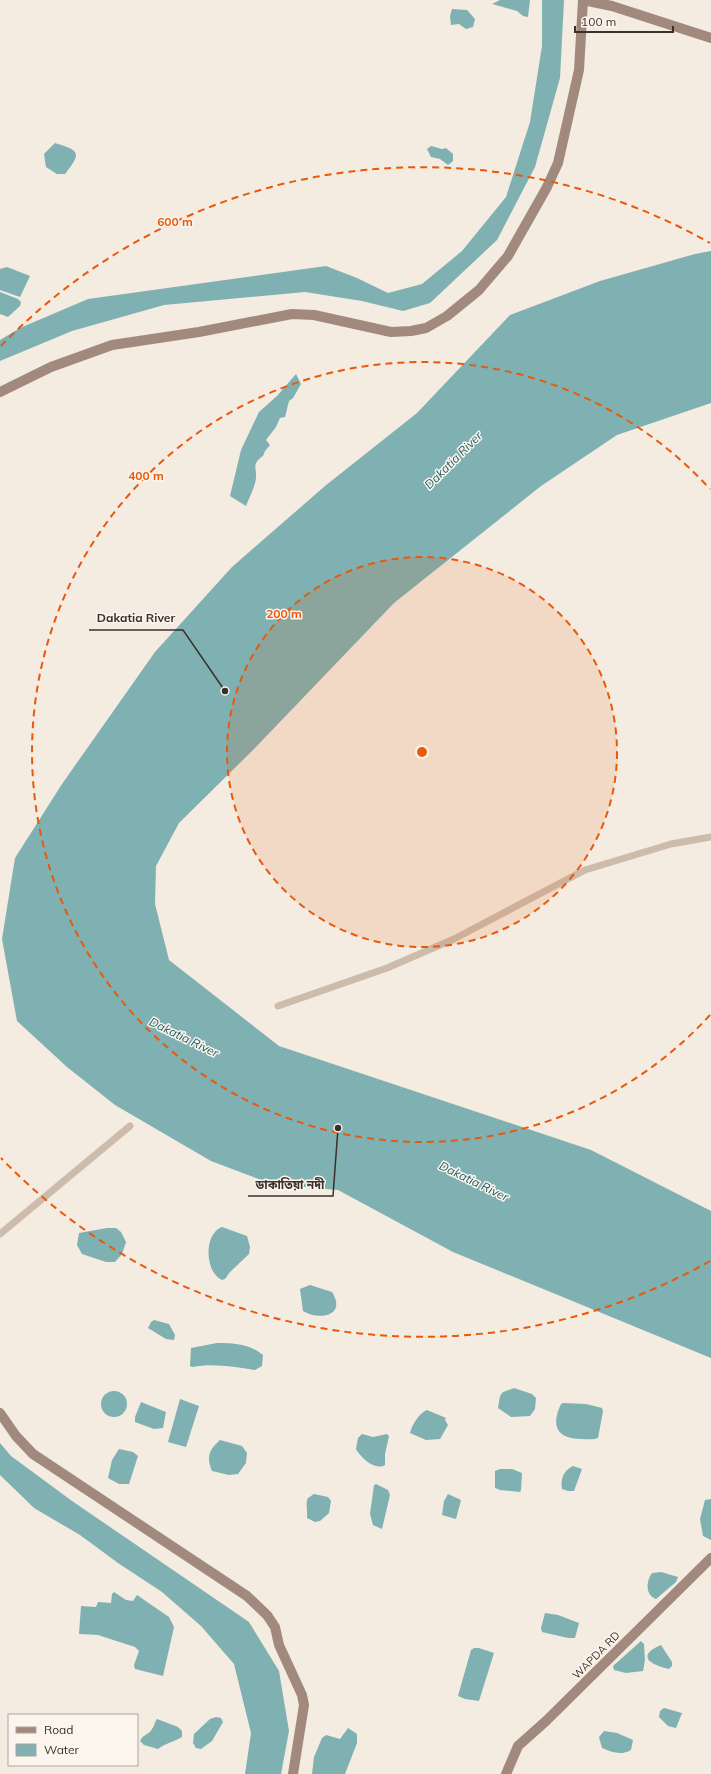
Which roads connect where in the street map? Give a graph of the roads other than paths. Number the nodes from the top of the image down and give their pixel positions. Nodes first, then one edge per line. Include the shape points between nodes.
1 (583, 0) edge
2 (599, 1) edge
3 (711, 38) edge
4 (0, 392) edge
5 (711, 837) edge
6 (278, 1006) dead end
7 (130, 1126) dead end
8 (0, 1234) edge
9 (0, 1413) edge
10 (711, 1558) edge
11 (292, 1774) edge
12 (506, 1774) edge

1 - 2 main road
1 - 4 main road via 579,70 558,163 547,188 508,256 479,290 447,316 426,328 391,332 314,315 292,314 112,345 51,367
2 - 3 main road
5 - 6 street via 671,844 585,870 454,940 387,968
7 - 8 street
9 - 11 main road via 33,1454 247,1596 267,1615 275,1627 284,1658 294,1676 304,1705
10 - 12 main road, WAPDA RD via 518,1746

